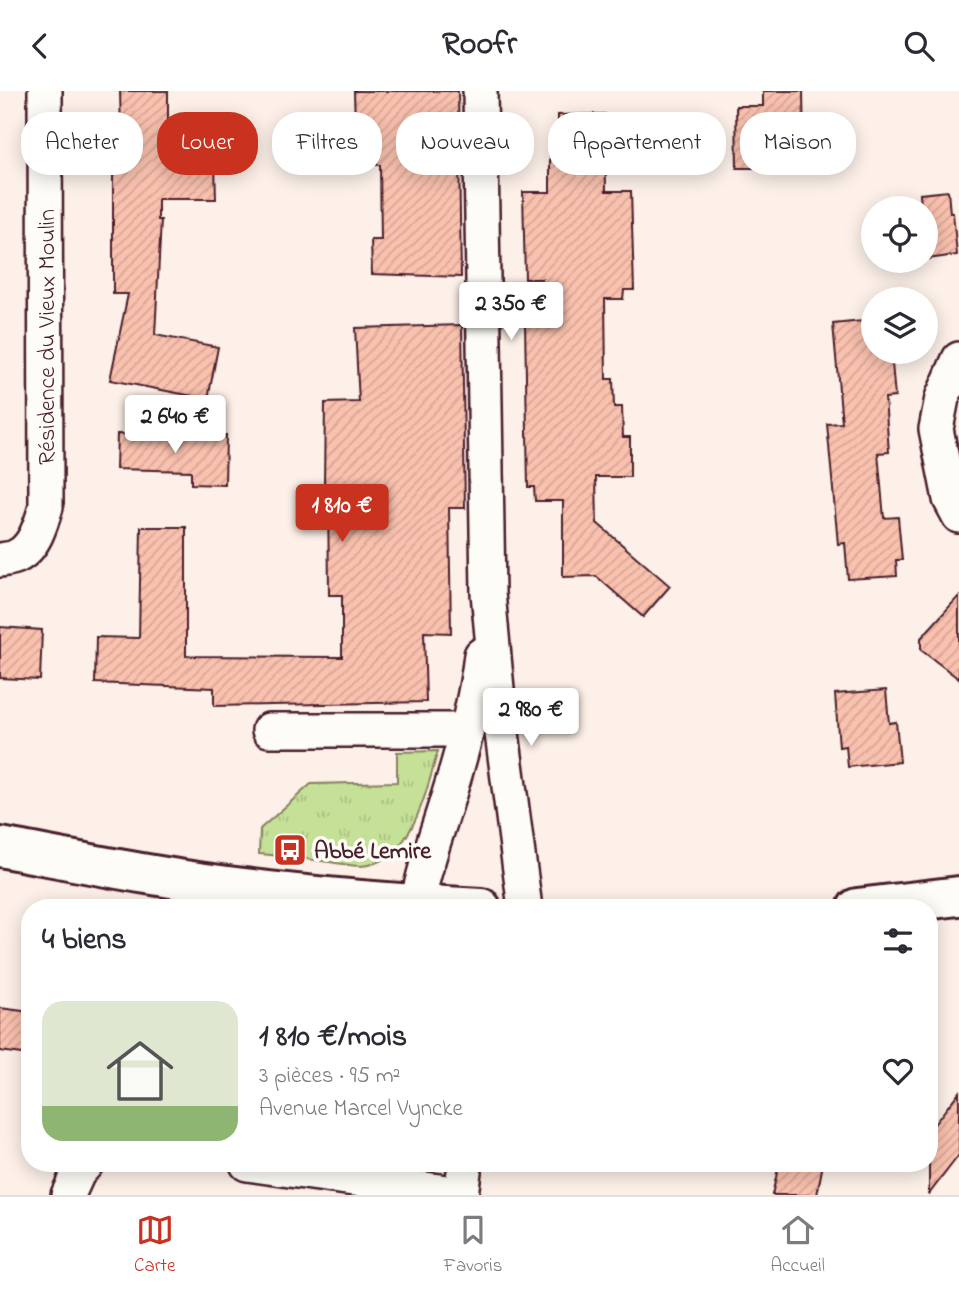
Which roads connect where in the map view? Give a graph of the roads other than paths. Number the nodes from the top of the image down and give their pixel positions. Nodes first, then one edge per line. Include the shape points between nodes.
1 (45, 91) edge
2 (480, 91) edge
3 (959, 359) edge
4 (959, 516) edge
5 (0, 560) edge
6 (488, 593) junction
7 (269, 730) dead end
8 (467, 730) junction
9 (0, 847) edge
10 (959, 897) edge
11 (351, 899) edge
12 (418, 899) edge
13 (524, 899) edge
14 (938, 899) edge
15 (79, 1172) edge
16 (333, 1172) edge
17 (462, 1184) edge
18 (68, 1195) edge

1 - 5 street, Résidence du Vieux Moulin via 46,507 31,543 18,556
2 - 6 street
3 - 4 street via 942,398 936,429 950,499
6 - 8 street via 479,677
6 - 13 street
7 - 8 street
8 - 12 street
9 - 11 main road via 148,875
10 - 14 main road
15 - 18 street
16 - 17 street

